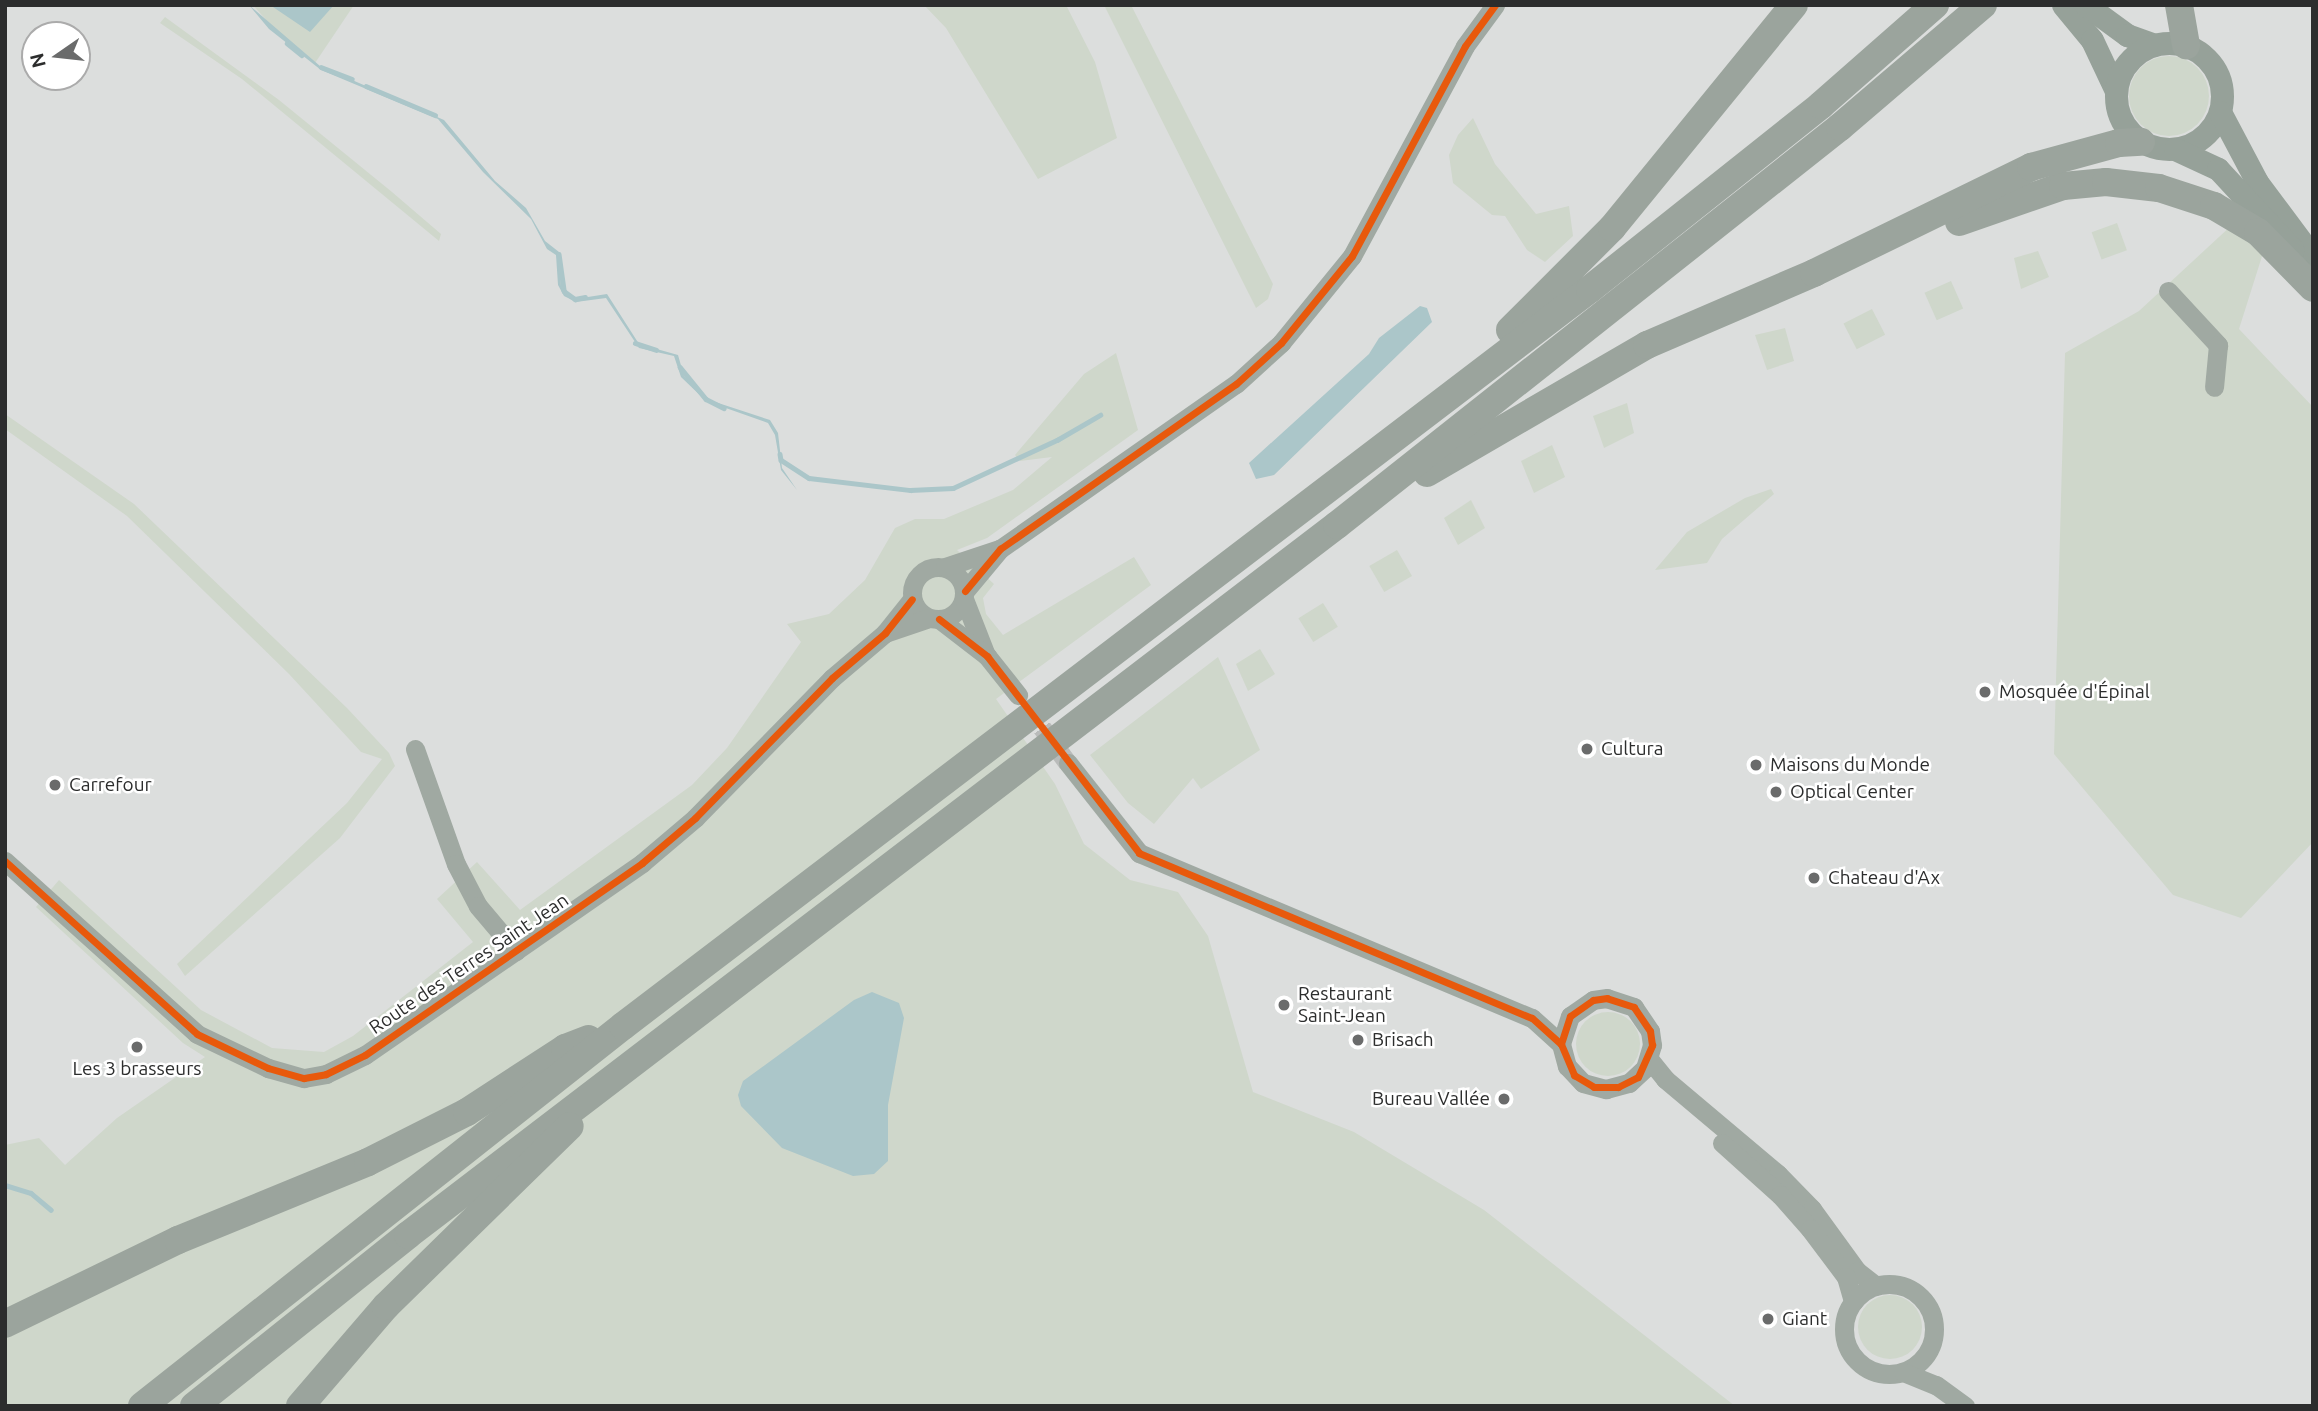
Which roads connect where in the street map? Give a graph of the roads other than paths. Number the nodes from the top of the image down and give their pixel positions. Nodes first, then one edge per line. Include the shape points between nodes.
1 (1495, 5) edge
2 (1794, 5) edge
3 (1936, 5) edge
4 (1983, 5) edge
5 (2063, 5) edge
6 (2086, 5) edge
7 (2179, 5) edge
8 (2154, 45) junction
9 (2186, 45) junction
10 (2116, 91) junction
11 (2220, 112) junction
12 (2141, 142) junction
13 (2175, 149) junction
14 (2313, 257) edge
15 (1814, 273) junction
16 (2313, 274) edge
17 (2313, 288) edge
18 (2168, 290) dead end
19 (2214, 387) dead end
20 (1433, 411) junction
21 (1337, 525) junction
22 (1000, 549) junction
23 (945, 567) junction
24 (964, 595) junction
25 (912, 599) junction
26 (929, 620) junction
27 (886, 633) junction
28 (987, 656) junction
29 (1018, 695) tunnel mouth
30 (415, 749) dead end
31 (1068, 763) tunnel mouth
32 (5, 861) edge
33 (516, 951) junction
34 (1570, 1016) junction
35 (1531, 1018) junction
36 (623, 1026) junction
37 (1561, 1044) junction
38 (1649, 1059) junction
39 (607, 1082) junction
40 (1629, 1083) junction
41 (1876, 1286) junction
42 (46, 1301) junction
43 (1853, 1302) junction
44 (5, 1310) edge
45 (5, 1324) edge
46 (1924, 1357) junction
47 (1903, 1372) junction
48 (1936, 1385) junction
49 (142, 1406) edge
50 (194, 1406) edge
51 (300, 1406) edge
52 (1965, 1406) edge

1 - 22 street via 1465,46 1352,256 1280,343 1237,384
2 - 20 highway via 1612,228
3 - 20 highway via 1694,208
4 - 21 highway via 1840,127
5 - 10 main road via 2097,48
6 - 8 main road via 2127,35
7 - 9 highway
8 - 9 main road
8 - 10 main road via 2128,62
9 - 11 main road via 2200,52 2218,74
10 - 12 main road via 2121,120
11 - 13 main road via 2198,141
11 - 14 main road via 2257,183
12 - 13 main road
12 - 15 highway via 2108,145 2031,167
13 - 16 main road via 2218,169
15 - 17 highway via 2012,200 2063,186 2106,182 2160,188 2214,206 2258,232
15 - 21 highway via 1647,345
18 - 19 street via 2218,345
20 - 36 highway
21 - 39 highway
22 - 23 street
22 - 24 street
23 - 24 street via 960,577
23 - 25 street via 919,574
24 - 26 street via 955,613
24 - 28 street
25 - 26 street
25 - 27 street, Route des Terres Saint Jean
26 - 27 street, Route des Terres Saint Jean
26 - 28 street
27 - 33 street, Route des Terres Saint Jean via 832,678 695,818 642,863
28 - 29 street
30 - 33 street via 456,864 478,906
31 - 35 street via 1139,853
32 - 33 street, Route des Terres Saint Jean via 197,1034 237,1056 304,1078 347,1066
34 - 35 street
34 - 37 street
34 - 38 street via 1593,1000 1621,1001 1639,1013 1650,1031
35 - 37 street
36 - 42 highway via 565,1048 467,1112 368,1162
36 - 49 highway
37 - 40 street via 1567,1066 1583,1083 1606,1089
38 - 40 street
38 - 41 street via 1665,1079 1778,1174 1812,1209 1857,1271
39 - 50 highway
39 - 51 highway via 551,1149 386,1306
40 - 43 street via 1657,1089 1780,1195 1846,1277
41 - 43 street
41 - 46 street via 1900,1285 1929,1308 1934,1333
42 - 44 highway
42 - 45 highway
43 - 47 street via 1844,1331 1853,1356 1872,1371
46 - 47 street
46 - 48 street
47 - 48 street
48 - 52 street

